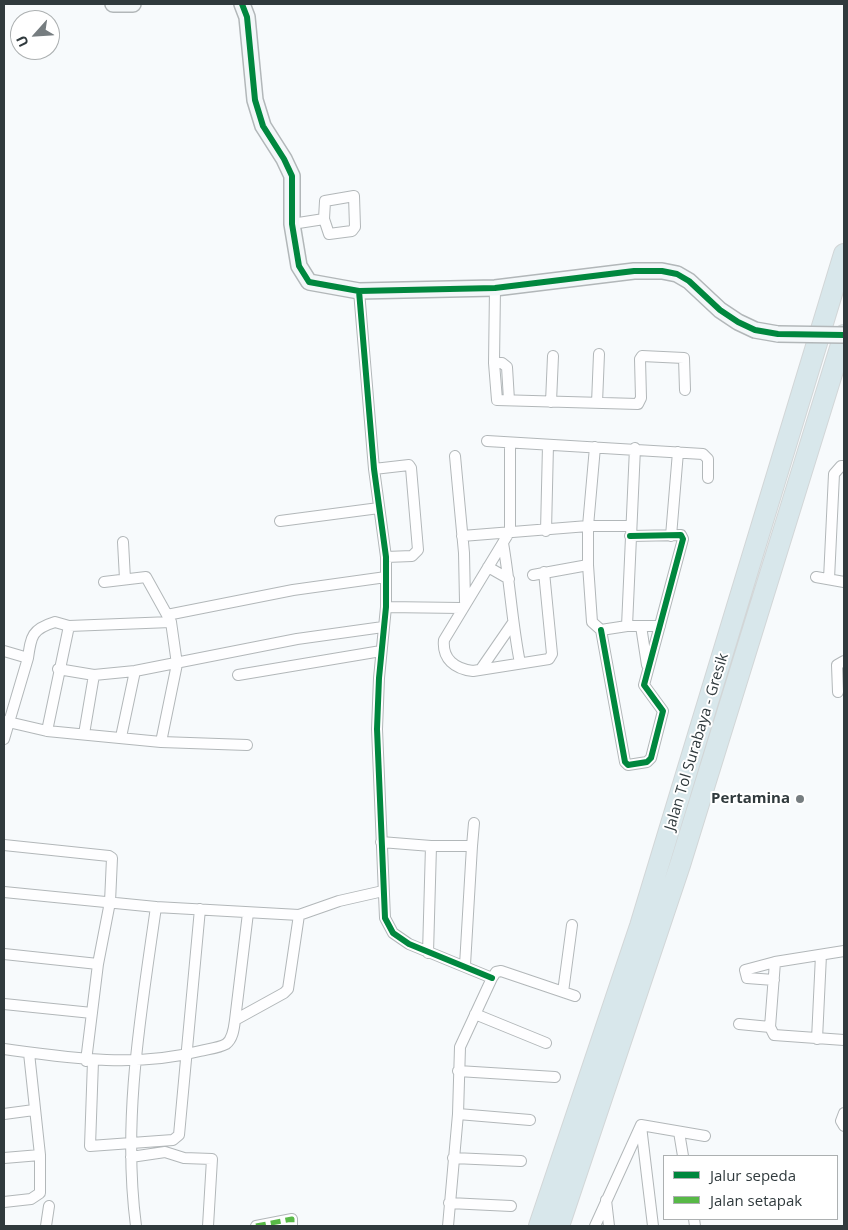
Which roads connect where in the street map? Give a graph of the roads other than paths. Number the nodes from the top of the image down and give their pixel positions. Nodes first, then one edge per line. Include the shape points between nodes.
1 (113, 4) edge
2 (133, 4) edge
3 (242, 4) edge
4 (324, 220) dead end
5 (292, 224) junction
6 (844, 254) edge
7 (494, 288) junction
8 (359, 291) junction
9 (844, 335) edge
10 (599, 354) dead end
11 (553, 356) dead end
12 (685, 390) dead end
13 (551, 402) junction
14 (597, 403) junction
15 (488, 441) dead end
16 (510, 443) junction
17 (548, 444) junction
18 (595, 447) junction
19 (635, 448) junction
20 (678, 452) junction
21 (455, 456) dead end
22 (844, 466) edge
23 (374, 470) junction
24 (708, 478) dead end
25 (380, 508) junction
26 (280, 521) dead end
27 (588, 526) junction
28 (510, 531) junction
29 (546, 531) junction
30 (630, 531) junction
31 (462, 536) junction
32 (671, 536) junction
33 (123, 542) dead end
34 (504, 543) junction
35 (386, 557) junction
36 (588, 565) junction
37 (488, 567) junction
38 (544, 572) junction
39 (533, 575) dead end
40 (386, 577) junction
41 (816, 578) dead end
42 (125, 579) junction
43 (509, 579) junction
44 (829, 579) junction
45 (104, 582) dead end
46 (844, 582) edge
47 (463, 605) junction
48 (386, 607) junction
49 (169, 618) junction
50 (512, 624) junction
51 (69, 626) junction
52 (627, 626) junction
53 (642, 626) junction
54 (660, 626) junction
55 (383, 627) junction
56 (601, 630) junction
57 (381, 651) junction
58 (4, 652) edge
59 (28, 658) junction
60 (844, 661) edge
61 (520, 663) junction
62 (177, 664) junction
63 (647, 668) junction
64 (58, 669) junction
65 (481, 669) junction
66 (135, 671) junction
67 (94, 675) junction
68 (238, 675) dead end
69 (838, 692) dead end
70 (6, 721) edge
71 (47, 731) junction
72 (84, 734) junction
73 (121, 737) junction
74 (4, 739) edge
75 (161, 742) junction
76 (247, 745) dead end
77 (474, 823) dead end
78 (380, 842) junction
79 (4, 846) edge
80 (431, 846) junction
81 (472, 846) junction
82 (383, 891) junction
83 (4, 892) edge
84 (110, 902) junction
85 (156, 907) junction
86 (200, 909) junction
87 (248, 913) junction
88 (299, 915) junction
89 (572, 925) dead end
90 (844, 951) edge
91 (428, 953) junction
92 (4, 954) edge
93 (821, 955) junction
94 (775, 962) junction
95 (98, 964) junction
96 (465, 966) junction
97 (492, 978) junction
98 (774, 980) junction
99 (563, 992) junction
100 (575, 996) dead end
101 (4, 1004) edge
102 (92, 1013) junction
103 (475, 1014) junction
104 (235, 1020) junction
105 (739, 1024) dead end
106 (770, 1027) junction
107 (817, 1039) junction
108 (844, 1040) edge
109 (546, 1043) dead end
110 (4, 1049) edge
111 (29, 1053) junction
112 (188, 1054) junction
113 (89, 1061) junction
114 (134, 1061) junction
115 (458, 1071) junction
116 (556, 1077) dead end
117 (34, 1110) junction
118 (4, 1114) edge
119 (458, 1114) junction
120 (844, 1114) edge
121 (530, 1120) dead end
122 (641, 1125) junction
123 (844, 1126) edge
124 (679, 1132) junction
125 (705, 1136) dead end
126 (130, 1145) junction
127 (40, 1155) junction
128 (683, 1155) edge
129 (131, 1157) junction
130 (4, 1158) edge
131 (453, 1158) junction
132 (521, 1161) dead end
133 (606, 1199) junction
134 (4, 1202) edge
135 (449, 1203) junction
136 (49, 1206) dead end
137 (511, 1206) dead end
138 (46, 1226) edge
139 (136, 1226) edge
140 (208, 1226) edge
141 (256, 1226) edge
142 (292, 1226) edge
143 (448, 1226) edge
144 (538, 1226) edge
145 (559, 1226) edge
146 (595, 1226) edge
147 (609, 1226) edge
148 (653, 1226) edge

1 - 2 street
3 - 5 street via 247,17 254,100 263,126 292,176
4 - 5 street
5 - 8 street via 298,266 309,282
6 - 144 highway, Jalan Tol Surabaya - Gresik via 640,926
7 - 8 street
7 - 9 street, bridge via 634,271 662,271 689,281 720,310 755,330 778,334
7 - 13 street via 494,363 507,367 509,400
8 - 23 street
9 - 145 highway, Jalan Tol Surabaya - Gresik via 680,865
10 - 14 street
11 - 13 street
12 - 14 street via 684,358 642,356 640,402
13 - 14 street
15 - 16 street
16 - 17 street
16 - 28 street
17 - 18 street
17 - 29 street
18 - 19 street
18 - 27 street
19 - 20 street
19 - 30 street
20 - 24 street via 706,456
20 - 32 street
21 - 31 street
22 - 44 street via 834,474
23 - 25 street
23 - 35 street via 409,465 411,468 418,550 412,556
25 - 26 street
25 - 35 street
27 - 29 street
27 - 30 street
27 - 36 street
28 - 29 street
28 - 31 street
28 - 34 street
30 - 32 street
30 - 52 street
31 - 47 street
32 - 54 street via 683,539
33 - 42 street
34 - 37 street
34 - 43 street
35 - 40 street
36 - 38 street
36 - 56 street via 592,622
37 - 43 street
37 - 47 street
38 - 39 street
38 - 61 street via 551,657
40 - 48 street
40 - 49 street via 294,590
41 - 44 street
42 - 45 street
42 - 49 street via 146,577
43 - 50 street
44 - 46 street
47 - 48 street
47 - 65 street via 444,640 443,651 446,659 464,670
48 - 55 street
49 - 51 street
49 - 62 street
50 - 61 street
50 - 65 street
51 - 59 street via 55,622 37,630 31,637
51 - 64 street
52 - 53 street
52 - 56 street
53 - 54 street
53 - 63 street
54 - 63 street
55 - 57 street
55 - 62 street via 297,639
56 - 63 street via 628,765 652,758 663,711 644,687
57 - 68 street
57 - 78 street via 377,729
58 - 59 street
59 - 70 street
60 - 69 street via 837,665
61 - 65 street
62 - 66 street
62 - 75 street
64 - 67 street
64 - 71 street
66 - 67 street
66 - 73 street
67 - 72 street
70 - 71 street
70 - 74 street
71 - 72 street
72 - 73 street
73 - 75 street
75 - 76 street
77 - 81 street
78 - 80 street
78 - 82 street
79 - 84 street via 109,856 113,862
80 - 81 street
80 - 91 street
81 - 96 street
82 - 88 street
82 - 91 street via 385,918 393,933
83 - 84 street
84 - 85 street
84 - 95 street
85 - 86 street
85 - 114 street
86 - 87 street
86 - 112 street
87 - 88 street
87 - 104 street
88 - 104 street via 288,989
89 - 99 street
90 - 93 street
91 - 96 street
92 - 95 street
93 - 94 street
93 - 107 street
94 - 98 street
94 - 98 street via 745,970 747,978
95 - 102 street
96 - 97 street
97 - 99 street via 501,971
97 - 103 street
98 - 106 street
99 - 100 street
101 - 102 street
102 - 113 street
103 - 109 street
103 - 115 street via 460,1047
104 - 112 street via 231,1038 225,1045
105 - 106 street
106 - 107 street via 774,1035
107 - 108 street
110 - 111 street
111 - 113 street
111 - 117 street
112 - 114 street
112 - 126 street via 179,1135 173,1140
113 - 114 street
113 - 126 street via 90,1146
114 - 126 street
115 - 116 street
115 - 119 street
117 - 118 street
117 - 127 street
119 - 121 street
119 - 131 street
120 - 123 street via 841,1121
122 - 124 street
122 - 133 street
122 - 148 street
124 - 125 street
124 - 128 street
126 - 129 street
127 - 130 street
127 - 134 street via 40,1193 31,1199
129 - 139 street
129 - 140 street via 165,1152 184,1158 212,1159
131 - 132 street
131 - 135 street
133 - 146 street
133 - 147 street
135 - 137 street
135 - 143 street
136 - 138 street
141 - 142 street via 292,1219

